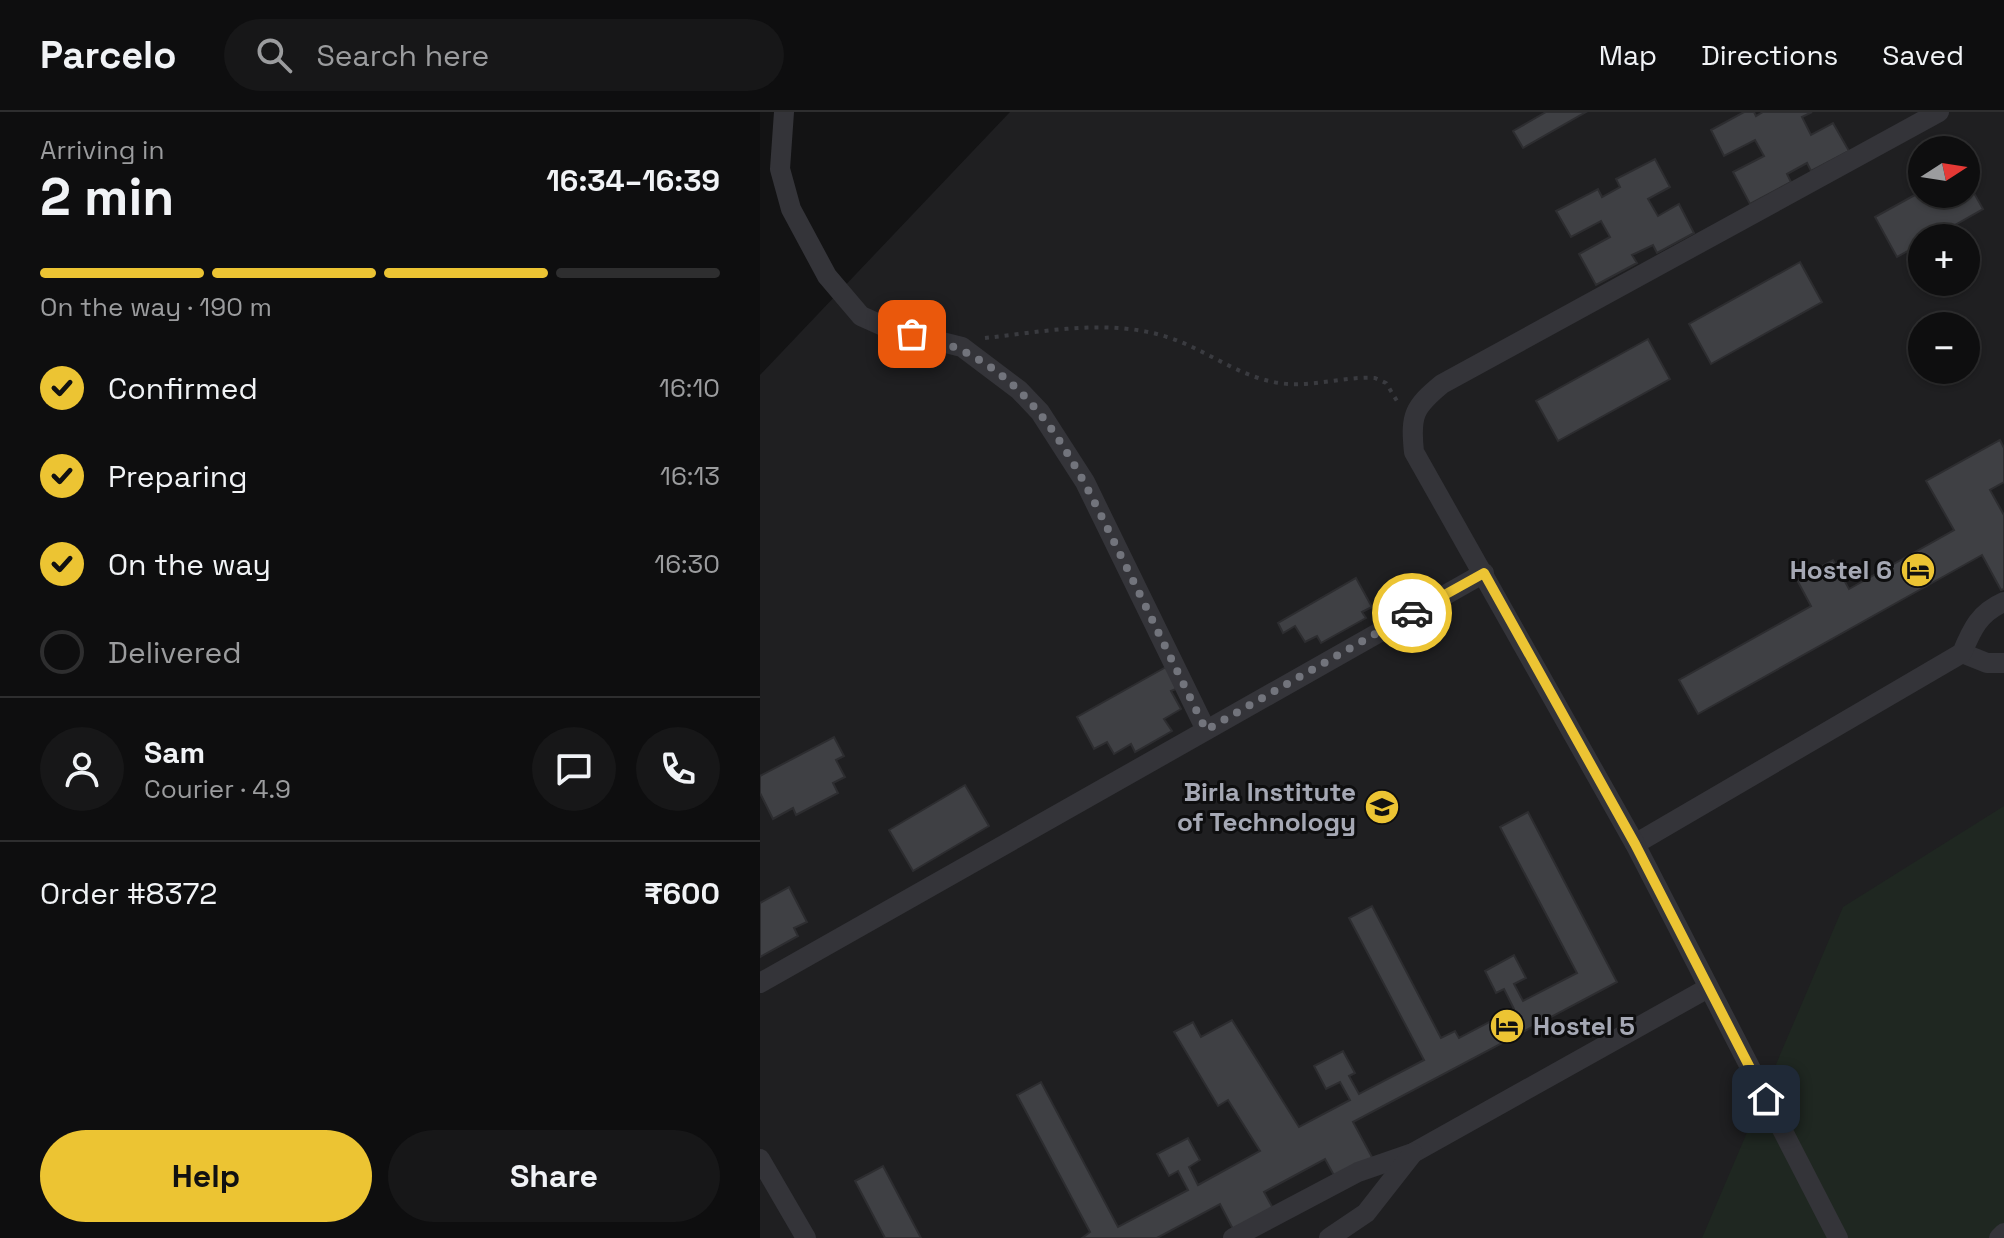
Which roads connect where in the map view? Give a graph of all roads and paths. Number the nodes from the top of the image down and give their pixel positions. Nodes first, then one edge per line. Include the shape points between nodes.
1 (784, 112) edge
2 (1939, 112) edge
3 (947, 342) junction
4 (1410, 422) junction
5 (1484, 573) junction
6 (2004, 602) edge
7 (1962, 653) junction
8 (2004, 663) edge
9 (1206, 730) junction
10 (1635, 844) junction
11 (760, 983) edge
12 (1708, 988) junction
13 (1413, 1153) junction
14 (760, 1159) edge
15 (2004, 1233) edge
16 (806, 1238) edge
17 (1233, 1238) edge
18 (1329, 1238) edge
19 (1838, 1238) edge
20 (1999, 1238) edge

1 - 3 street via 780,169 791,209 827,276 861,316 890,329
2 - 4 street via 1442,384 1421,401
3 - 4 path via 1094,328 1147,332 1268,381 1304,384 1375,378 1386,383
3 - 9 street via 983,361 1019,390 1059,437
4 - 5 street via 1414,452
5 - 9 street
5 - 10 street
6 - 7 street via 1974,624
7 - 8 street
7 - 10 street
9 - 11 street
10 - 12 street
12 - 13 street
12 - 19 street
13 - 17 street via 1358,1172
13 - 18 street via 1366,1213
14 - 16 street
15 - 20 street

